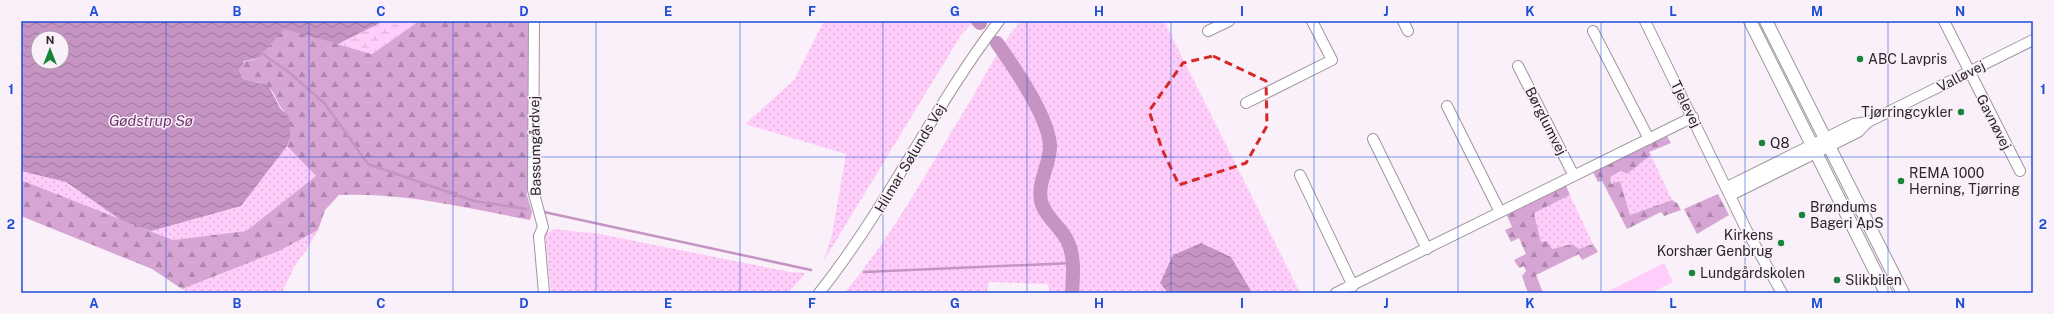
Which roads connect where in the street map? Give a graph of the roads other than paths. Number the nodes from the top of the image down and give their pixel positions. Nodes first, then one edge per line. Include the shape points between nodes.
1 (534, 21) edge
2 (999, 21) edge
3 (1229, 21) edge
4 (1312, 21) edge
5 (1404, 21) edge
6 (1645, 21) edge
7 (1750, 21) edge
8 (1766, 21) edge
9 (1944, 21) edge
10 (1408, 30) dead end
11 (1208, 31) dead end
12 (1593, 31) dead end
13 (2033, 40) edge
14 (1518, 66) dead end
15 (1969, 72) junction
16 (1246, 103) dead end
17 (1447, 106) dead end
18 (1693, 117) junction
19 (1373, 139) dead end
20 (1649, 139) junction
21 (1827, 143) junction
22 (1815, 148) junction
23 (2020, 171) dead end
24 (1300, 175) dead end
25 (1574, 176) junction
26 (1729, 191) junction
27 (1500, 212) junction
28 (1427, 249) junction
29 (1353, 286) junction
30 (544, 293) edge
31 (819, 293) edge
32 (1336, 293) edge
33 (1782, 293) edge
34 (1886, 293) edge
35 (1903, 293) edge

1 - 30 street, Bassumgårdvej via 533,190 543,226 539,236
2 - 31 street, Hilmar Sølunds Vej via 963,70 855,245
3 - 11 street
4 - 16 street via 1332,60
5 - 10 street
6 - 18 street, Tjelevej
7 - 22 main road
8 - 21 main road
9 - 15 street, Gavnøvej
12 - 20 street
13 - 15 street, Valløvej
14 - 25 street, Børglumvej
15 - 21 street, Valløvej via 1868,122 1858,132
15 - 23 street, Gavnøvej
17 - 27 street
18 - 20 street
18 - 26 street, Tjelevej
19 - 28 street
20 - 25 street
21 - 22 street
21 - 35 main road
22 - 26 street
22 - 34 main road
24 - 29 street
25 - 27 street
26 - 33 street, Tjelevej via 1747,231
27 - 28 street
28 - 29 street
29 - 32 street

